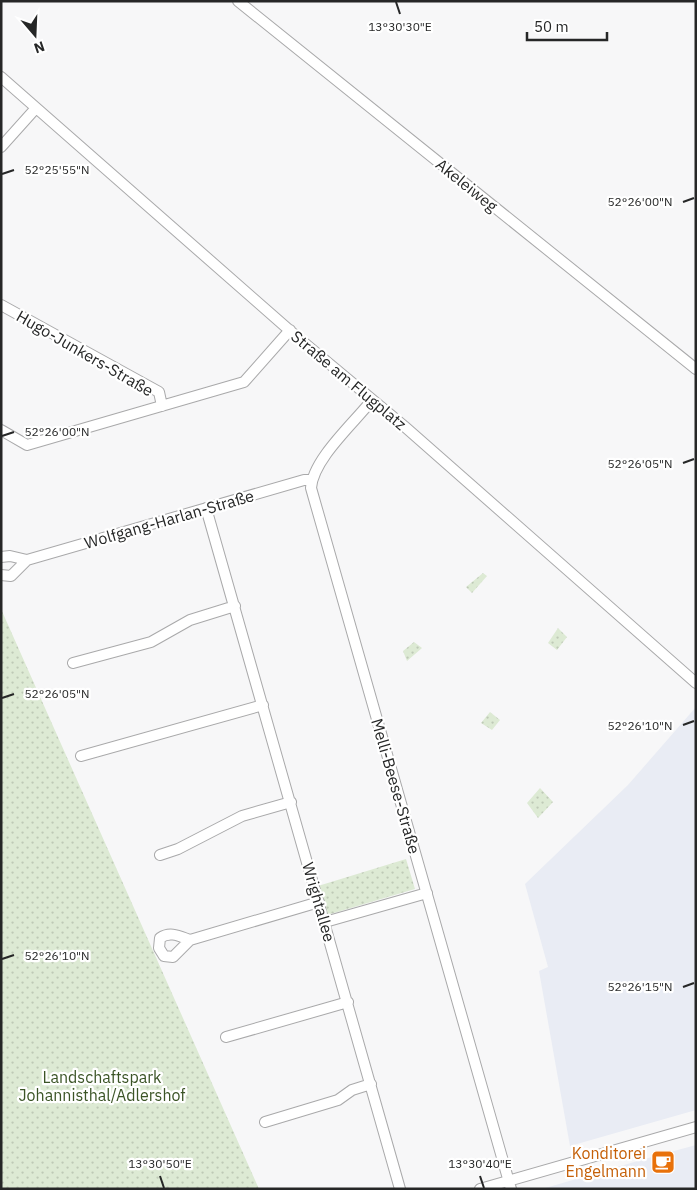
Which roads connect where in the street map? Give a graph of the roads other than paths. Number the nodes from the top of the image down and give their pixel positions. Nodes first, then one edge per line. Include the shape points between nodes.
1 (238, 1) edge
2 (1, 77) edge
3 (36, 108) junction
4 (1, 147) edge
5 (1, 305) edge
6 (290, 330) junction
7 (696, 369) edge
8 (372, 400) junction
9 (162, 406) junction
10 (1, 430) edge
11 (312, 480) junction
12 (206, 508) junction
13 (1, 557) edge
14 (27, 560) junction
15 (1, 575) edge
16 (235, 606) junction
17 (73, 663) dead end
18 (696, 683) edge
19 (263, 705) junction
20 (81, 756) dead end
21 (291, 802) junction
22 (160, 855) dead end
23 (427, 893) junction
24 (320, 902) junction
25 (325, 922) junction
26 (190, 940) dead end
27 (348, 1002) junction
28 (226, 1037) dead end
29 (371, 1084) junction
30 (265, 1122) dead end
31 (696, 1127) edge
32 (510, 1185) edge
33 (400, 1189) edge
34 (480, 1189) edge

1 - 7 street, Akeleiweg
2 - 3 street, Straße am Flugplatz
3 - 4 street
3 - 6 street, Straße am Flugplatz
5 - 9 street, Hugo-Junkers-Straße via 159,392
6 - 8 street, Straße am Flugplatz
6 - 9 street via 244,382
8 - 11 street via 318,464
8 - 18 street, Straße am Flugplatz
9 - 10 street via 28,445
11 - 12 street, Wolfgang-Harlan-Straße
11 - 23 street, Melli-Beese-Straße via 313,498
12 - 14 street, Wolfgang-Harlan-Straße
12 - 16 street, Wrightallee
13 - 14 street, Wolfgang-Harlan-Straße
14 - 15 street, Wolfgang-Harlan-Straße via 11,576
16 - 17 street via 190,620 151,642
16 - 19 street, Wrightallee
19 - 20 street
19 - 21 street, Wrightallee
21 - 22 street via 242,816
21 - 24 street, Wrightallee
23 - 25 street
23 - 32 street, Melli-Beese-Straße
24 - 25 street, Wrightallee
24 - 26 street
25 - 27 street, Wrightallee
27 - 28 street
27 - 29 street, Wrightallee
29 - 30 street via 352,1090 338,1100
29 - 33 street, Wrightallee
31 - 32 street
32 - 34 street

